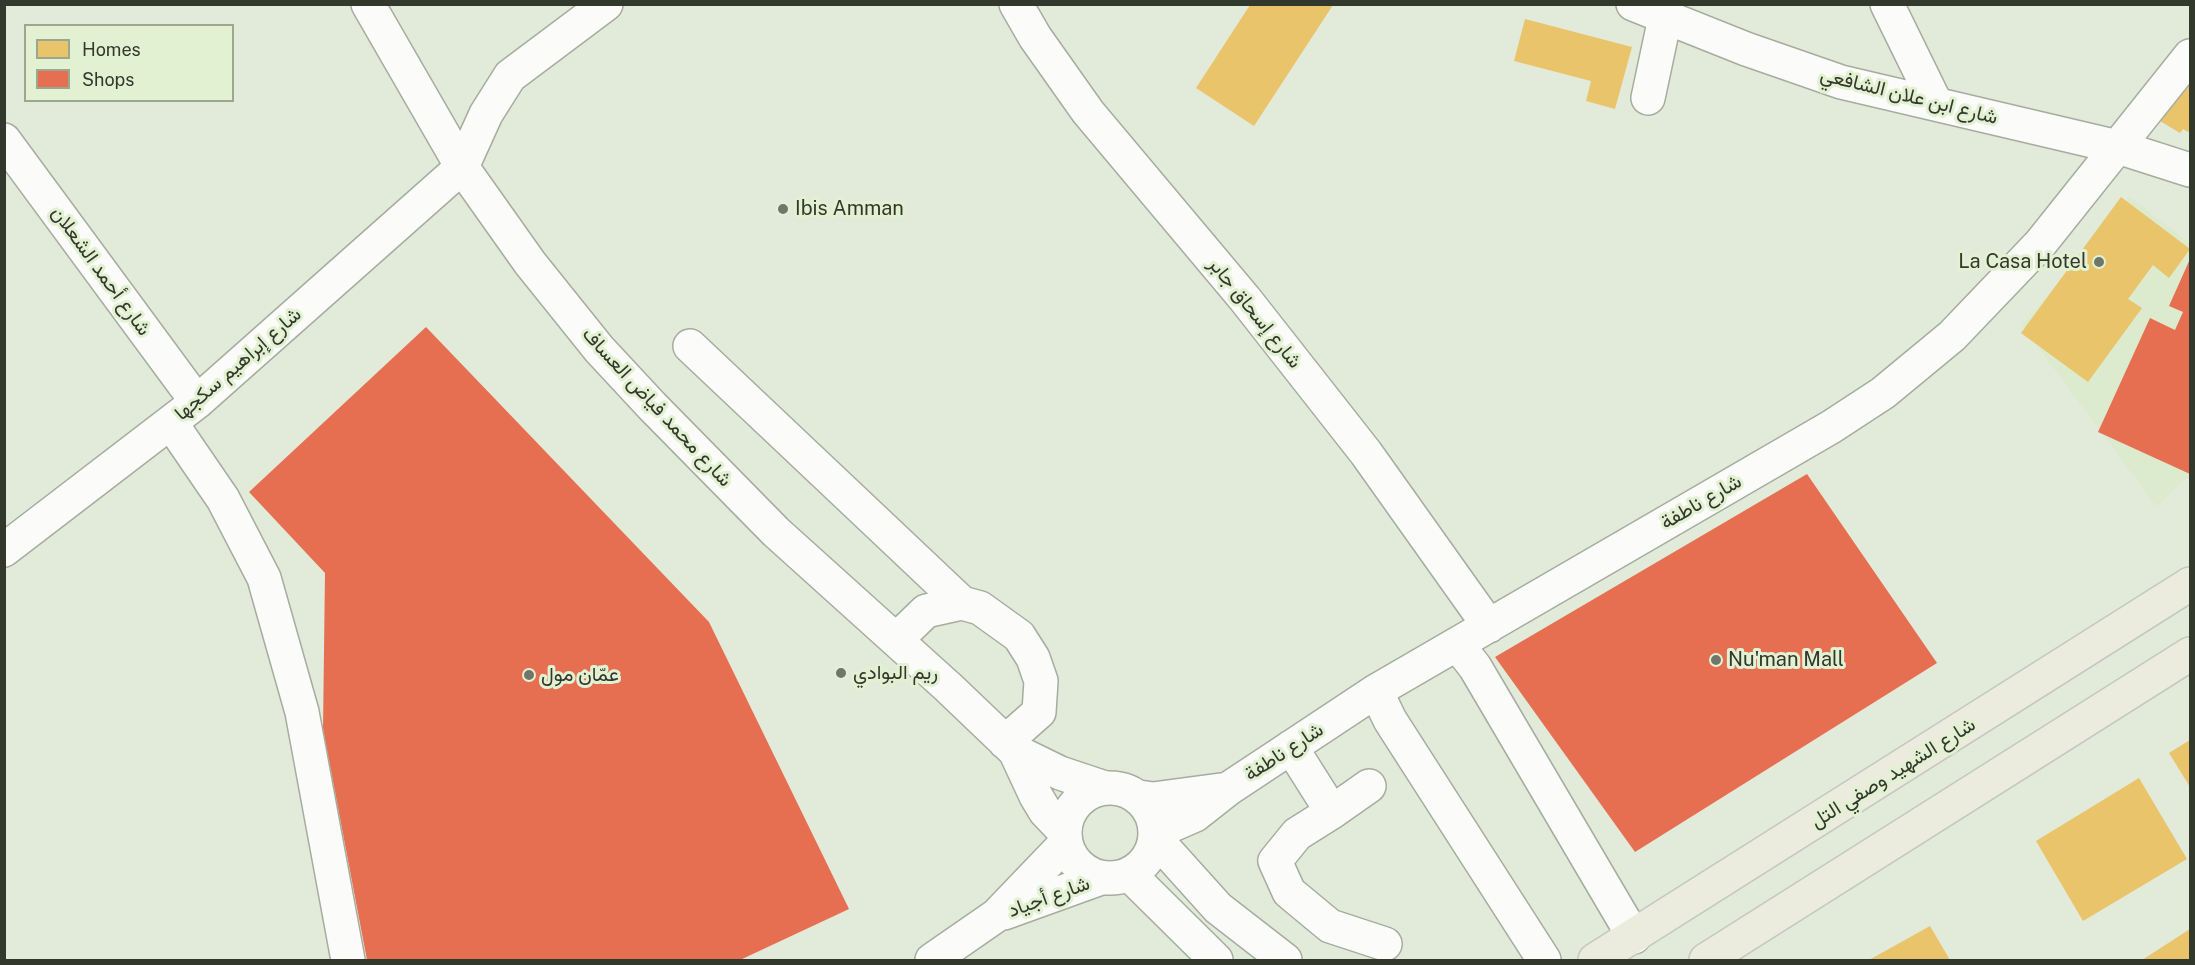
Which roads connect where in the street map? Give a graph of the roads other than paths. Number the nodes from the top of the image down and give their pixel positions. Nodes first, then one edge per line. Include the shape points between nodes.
1 (368, 4) edge
2 (606, 4) edge
3 (1017, 4) edge
4 (1633, 4) edge
5 (1887, 4) edge
6 (1665, 18) junction
7 (2190, 56) edge
8 (1648, 98) dead end
9 (1935, 104) junction
10 (4, 140) edge
11 (2118, 147) junction
12 (462, 167) junction
13 (2190, 170) edge
14 (690, 346) dead end
15 (196, 402) junction
16 (171, 423) junction
17 (4, 550) edge
18 (2190, 584) edge
19 (962, 603) junction
20 (1489, 626) junction
21 (896, 640) junction
22 (1457, 644) junction
23 (2190, 654) edge
24 (1376, 691) junction
25 (1010, 746) junction
26 (1291, 747) junction
27 (1369, 786) dead end
28 (1105, 788) junction
29 (1228, 789) junction
30 (1139, 797) junction
31 (1332, 812) junction
32 (1156, 835) junction
33 (1065, 837) junction
34 (1116, 876) junction
35 (997, 915) junction
36 (1634, 937) junction
37 (1385, 944) dead end
38 (348, 960) edge
39 (932, 960) edge
40 (1216, 960) edge
41 (1285, 960) edge
42 (1544, 960) edge
43 (1595, 960) edge
44 (1706, 960) edge

1 - 12 street, شارع محمد فياض العساف
2 - 12 street via 510,76 486,114
3 - 20 street, شارع إسحاق جابر via 1035,37 1088,112 1238,290 1366,453
4 - 6 street, شارع ابن علان الشافعي
5 - 9 street
6 - 8 street
6 - 9 street, شارع ابن علان الشافعي via 1841,82
7 - 11 street, شارع ناطفة
9 - 11 street, شارع ابن علان الشافعي
10 - 15 street, شارع أحمد الشعلان
11 - 13 street, شارع ابن علان الشافعي
11 - 20 street, شارع ناطفة via 2032,252 1952,336 1884,393
12 - 15 street, شارع إبراهيم سكجها
12 - 21 street, شارع محمد فياض العساف via 537,272 599,349 804,558
14 - 19 street
15 - 16 street, شارع إبراهيم سكجها
16 - 17 street, شارع إبراهيم سكجها
16 - 38 street via 223,499 264,578 302,712
18 - 36 main road, شارع الشهيد وصفي التل
19 - 21 street via 926,611
19 - 25 street via 981,608 1019,636 1041,681 1039,712
20 - 22 street, شارع ناطفة
21 - 25 street, شارع محمد فياض العساف
22 - 24 street, شارع ناطفة
22 - 36 street via 1475,667
23 - 44 main road
24 - 26 street, شارع ناطفة
24 - 42 street via 1390,720
25 - 28 street, شارع محمد فياض العساف via 1060,773
25 - 33 street, شارع محمد فياض العساف via 1036,796
26 - 29 street, شارع ناطفة
26 - 31 street
27 - 31 street
28 - 30 street via 1123,789
28 - 33 street via 1077,802 1066,821
29 - 30 street, شارع ناطفة via 1153,799
29 - 32 street, شارع ناطفة via 1195,815
30 - 32 street via 1153,818
31 - 37 street via 1297,834 1275,861 1289,892 1330,926
32 - 34 street via 1148,860
32 - 41 street via 1218,908
33 - 34 street via 1080,867
33 - 35 street, شارع أجياد
34 - 35 street, شارع أجياد
34 - 40 street
35 - 39 street, شارع أجياد
36 - 43 main road, شارع الشهيد وصفي التل

